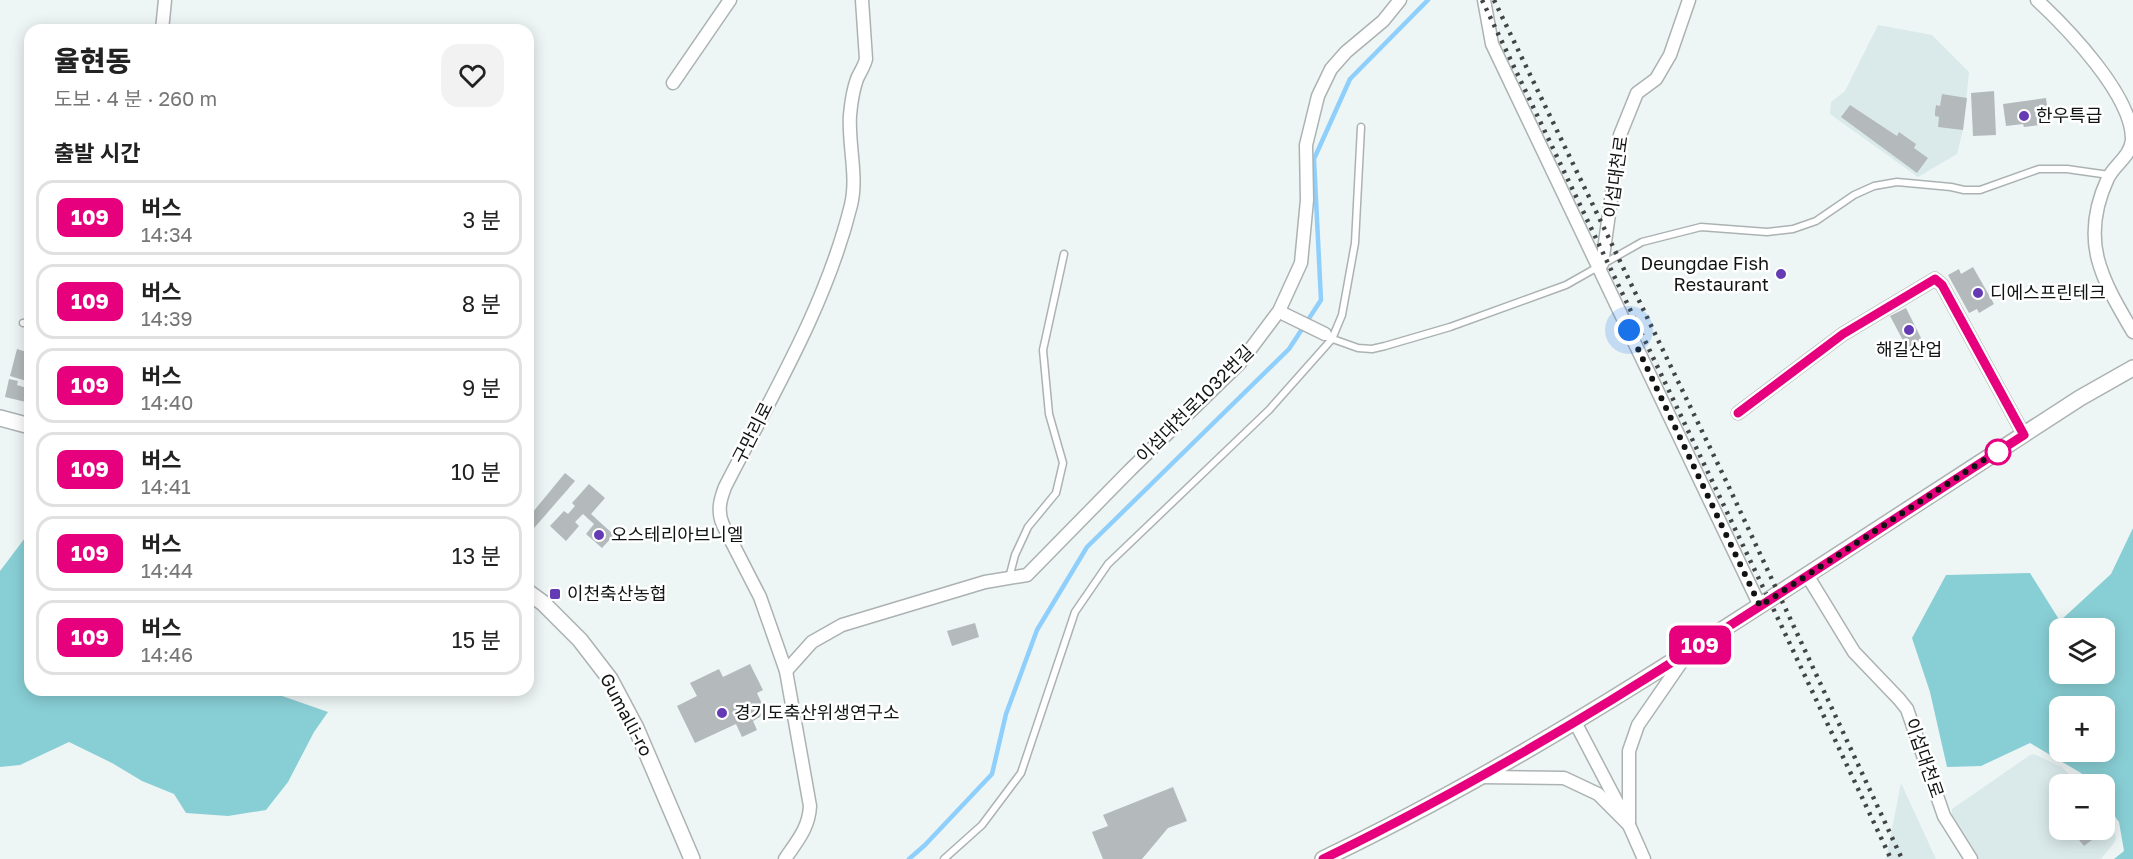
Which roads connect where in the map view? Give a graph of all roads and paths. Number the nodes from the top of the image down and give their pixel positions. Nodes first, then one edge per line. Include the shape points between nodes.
1 (165, 0) edge
2 (730, 0) edge
3 (861, 0) edge
4 (1400, 0) edge
5 (1484, 0) edge
6 (1689, 0) edge
7 (2037, 0) edge
8 (163, 24) edge
9 (674, 83) dead end
10 (1361, 127) dead end
11 (2131, 152) edge
12 (2109, 175) junction
13 (1064, 254) dead end
14 (1600, 266) junction
15 (1284, 314) dead end
16 (2133, 332) edge
17 (1329, 337) junction
18 (2133, 368) edge
19 (1738, 413) dead end
20 (0, 418) edge
21 (24, 424) edge
22 (2024, 435) junction
23 (1807, 575) junction
24 (1009, 578) junction
25 (534, 596) edge
26 (1760, 606) junction
27 (1689, 652) junction
28 (786, 671) junction
29 (1575, 722) junction
30 (1481, 777) junction
31 (1629, 825) junction
32 (692, 859) edge
33 (784, 859) edge
34 (944, 859) edge
35 (1323, 859) edge
36 (1644, 859) edge
37 (1971, 859) edge

1 - 8 street
2 - 9 street
3 - 28 street, 구만리로 via 866,59 857,79 850,116 854,189 834,265 719,506 719,517 760,597
4 - 24 street, 이섭대천로1032번길 via 1331,69 1318,96 1306,145 1307,200 1301,263 1279,311 1240,363 1034,570
5 - 14 street via 1492,44
6 - 14 street, 이섭대천로 via 1670,55 1656,79 1637,93 1620,135
7 - 11 street via 2095,60 2117,92 2131,127
10 - 17 lane via 1355,243 1342,315
11 - 12 street
12 - 14 lane via 2039,170 1980,190 1897,182 1874,186 1816,221 1793,229 1767,232 1701,227 1641,242
12 - 16 street via 2100,196 2095,248 2103,275
13 - 24 lane via 1043,350 1049,414 1063,463 1056,493 1028,527
14 - 17 lane via 1566,285 1385,346 1358,348
14 - 26 street
15 - 17 street
17 - 34 lane via 1269,410 1108,564 1075,612 1021,773 982,825
18 - 22 street
19 - 22 street via 1843,334 1935,279 1947,293
20 - 21 street
22 - 23 street
23 - 26 street
23 - 37 street, 이섭대천로 via 1854,652 1907,709 1944,816
24 - 28 street, 이섭대천로1032번길 via 842,625 812,642
25 - 32 street, Gumalli-ro via 580,640 610,679
26 - 27 street
27 - 29 street
27 - 31 street via 1638,725 1629,751
28 - 33 street, 구만리로 via 810,806 805,830
29 - 30 street
29 - 31 street
30 - 31 street via 1564,778 1598,794
30 - 35 street
31 - 36 street

